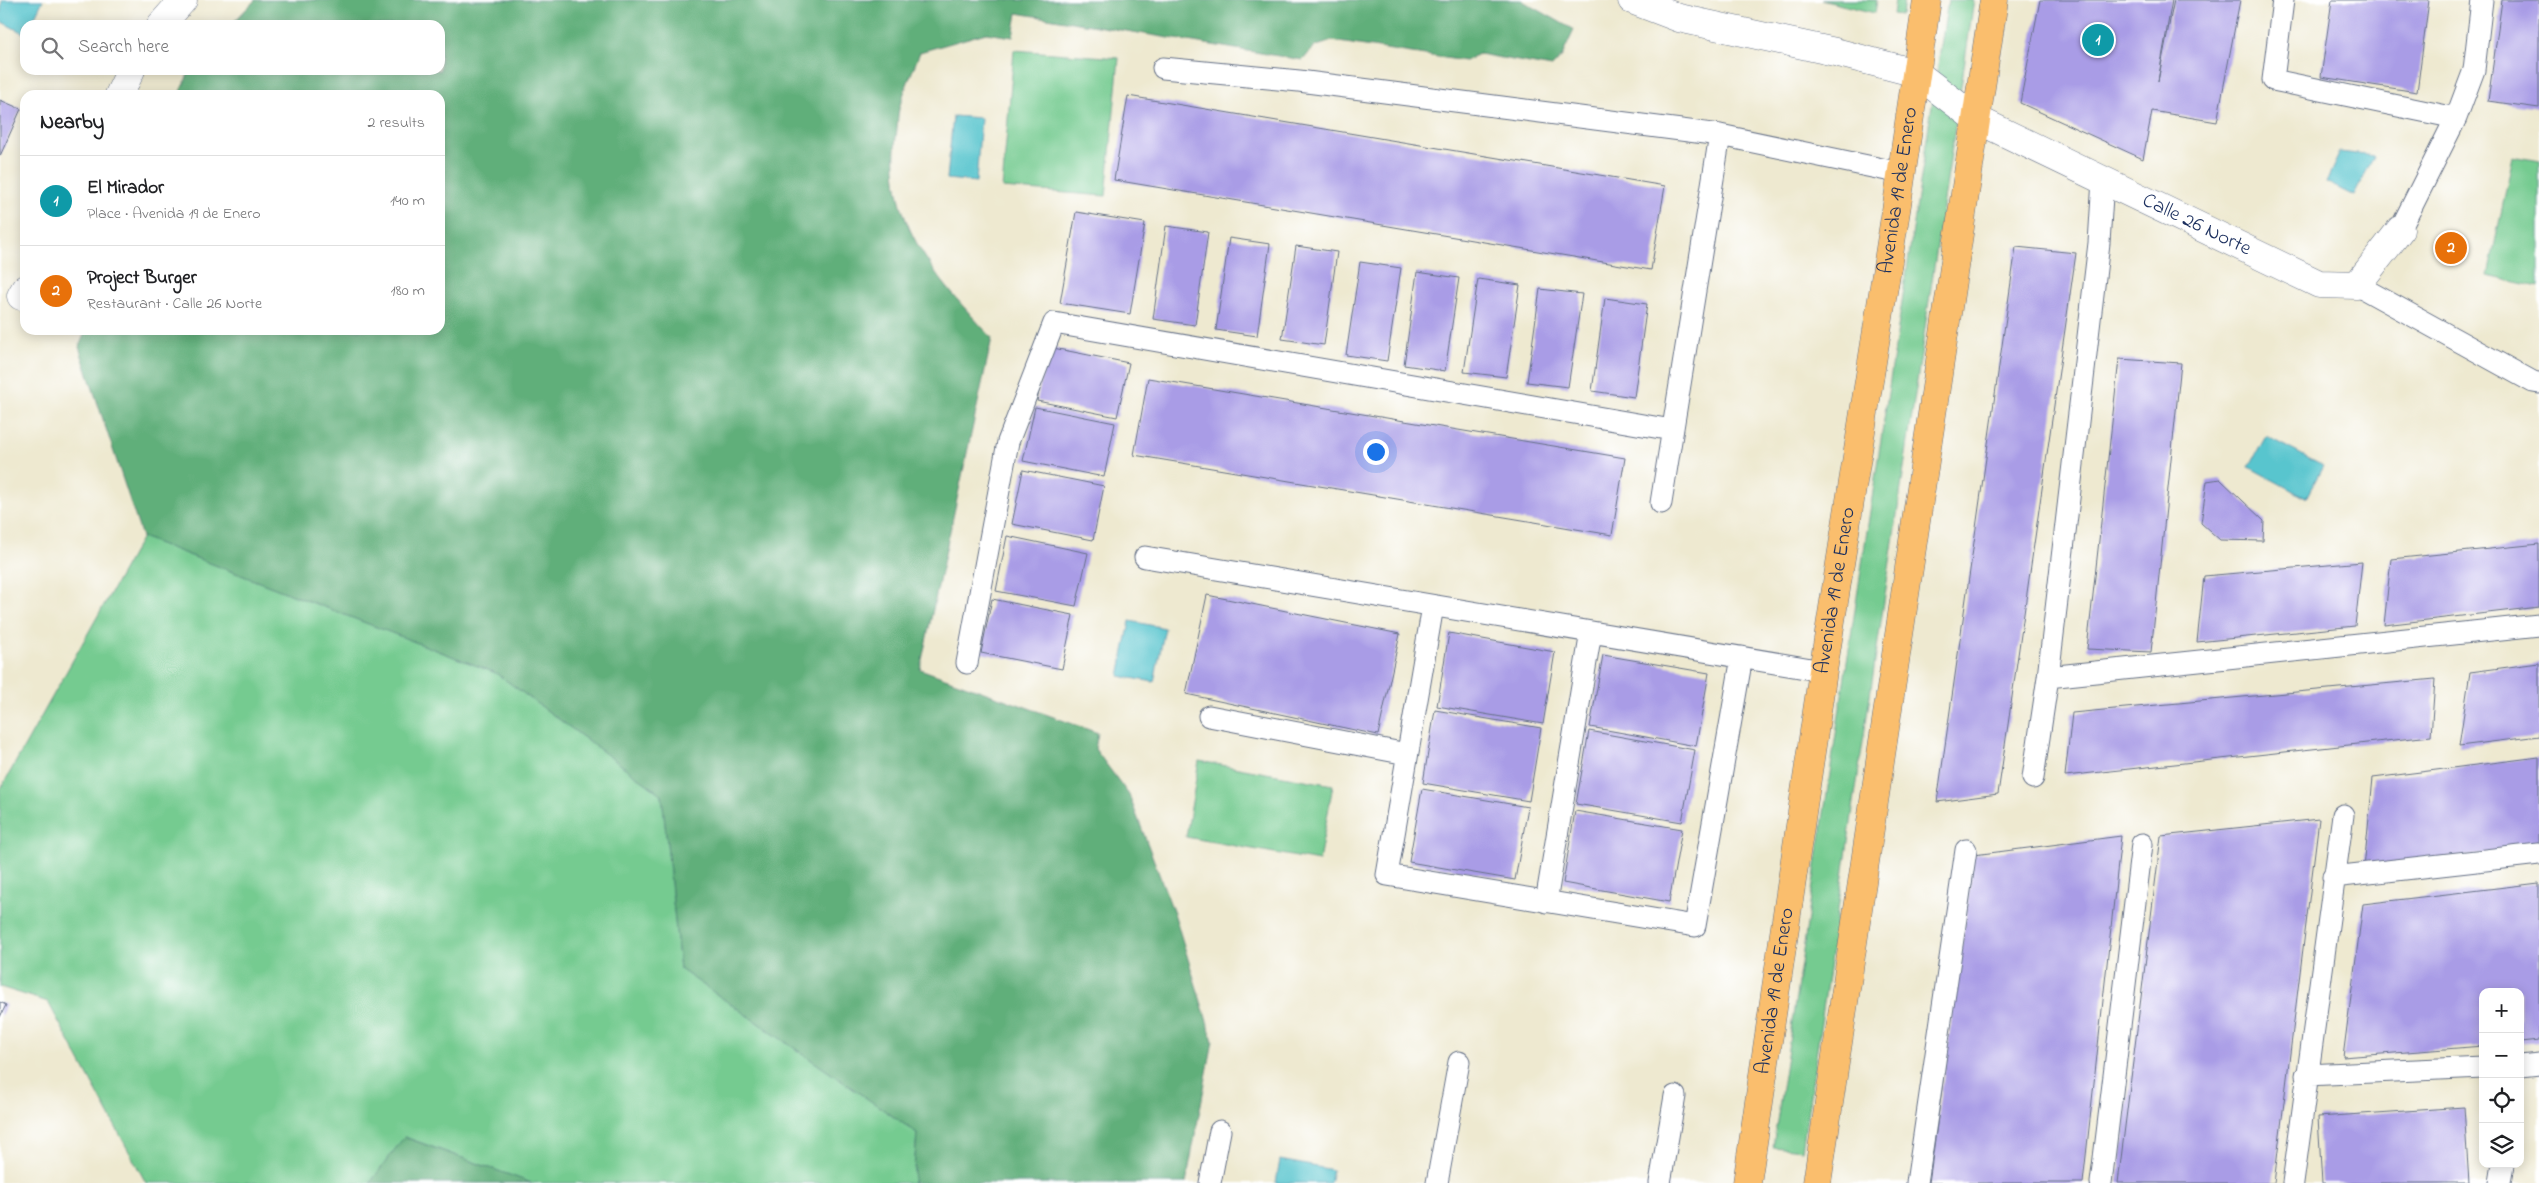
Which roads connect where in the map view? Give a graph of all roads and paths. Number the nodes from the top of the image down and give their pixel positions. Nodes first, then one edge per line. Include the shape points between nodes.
1 (184, 0) edge
2 (1632, 0) edge
3 (1927, 0) edge
4 (1994, 0) edge
5 (2283, 0) edge
6 (2482, 0) edge
7 (166, 20) edge
8 (1163, 68) dead end
9 (1916, 73) junction
10 (129, 75) edge
11 (121, 90) edge
12 (2456, 118) junction
13 (1976, 119) junction
14 (1720, 135) junction
15 (1902, 173) junction
16 (2103, 180) junction
17 (2400, 230) joint
18 (2357, 285) junction
19 (2539, 383) edge
20 (1672, 430) junction
21 (1661, 502) dead end
22 (1145, 556) dead end
23 (1433, 606) junction
24 (2539, 625) edge
25 (1591, 632) junction
26 (1742, 657) junction
27 (967, 663) dead end
28 (1823, 671) junction
29 (2048, 678) junction
30 (1209, 716) dead end
31 (1408, 754) junction
32 (2033, 778) dead end
33 (2343, 815) dead end
34 (2142, 844) dead end
35 (1966, 850) dead end
36 (2539, 854) edge
37 (2333, 877) junction
38 (1546, 902) junction
39 (1459, 1062) dead end
40 (2539, 1064) edge
41 (2524, 1066) edge
42 (2479, 1068) edge
43 (2306, 1075) junction
44 (1675, 1096) dead end
45 (1220, 1132) dead end
46 (2502, 1168) edge
47 (1210, 1183) edge
48 (1437, 1183) edge
49 (1660, 1183) edge
50 (1747, 1183) edge
51 (1817, 1183) edge
52 (1917, 1183) edge
53 (2101, 1183) edge
54 (2293, 1183) edge
55 (2500, 1183) edge

1 - 7 street
2 - 9 street via 1679,18
3 - 9 main road, Avenida 19 de Enero
4 - 13 main road
5 - 12 lane via 2274,80
6 - 12 lane via 2474,70
8 - 14 lane via 1299,81
9 - 13 street, Calle 26 Norte
9 - 15 main road, Avenida 19 de Enero
10 - 11 street
12 - 17 lane
13 - 16 street, Calle 26 Norte
13 - 51 main road
14 - 15 lane
14 - 20 lane
15 - 28 main road, Avenida 19 de Enero
16 - 18 street, Calle 26 Norte via 2319,284
16 - 29 lane
17 - 18 street
18 - 19 lane
20 - 21 lane
20 - 27 lane via 1054,323 1008,442
22 - 23 lane
23 - 25 lane
23 - 31 lane
24 - 29 lane
25 - 26 lane
25 - 38 lane
26 - 28 lane
26 - 38 lane via 1695,926
28 - 50 main road, Avenida 19 de Enero
29 - 32 lane
30 - 31 lane
31 - 38 lane via 1387,875
33 - 37 lane
34 - 53 lane
35 - 52 lane
36 - 37 lane
37 - 43 lane
39 - 48 lane
40 - 41 lane
42 - 43 lane
43 - 54 lane
44 - 49 lane
45 - 47 lane
46 - 55 lane

